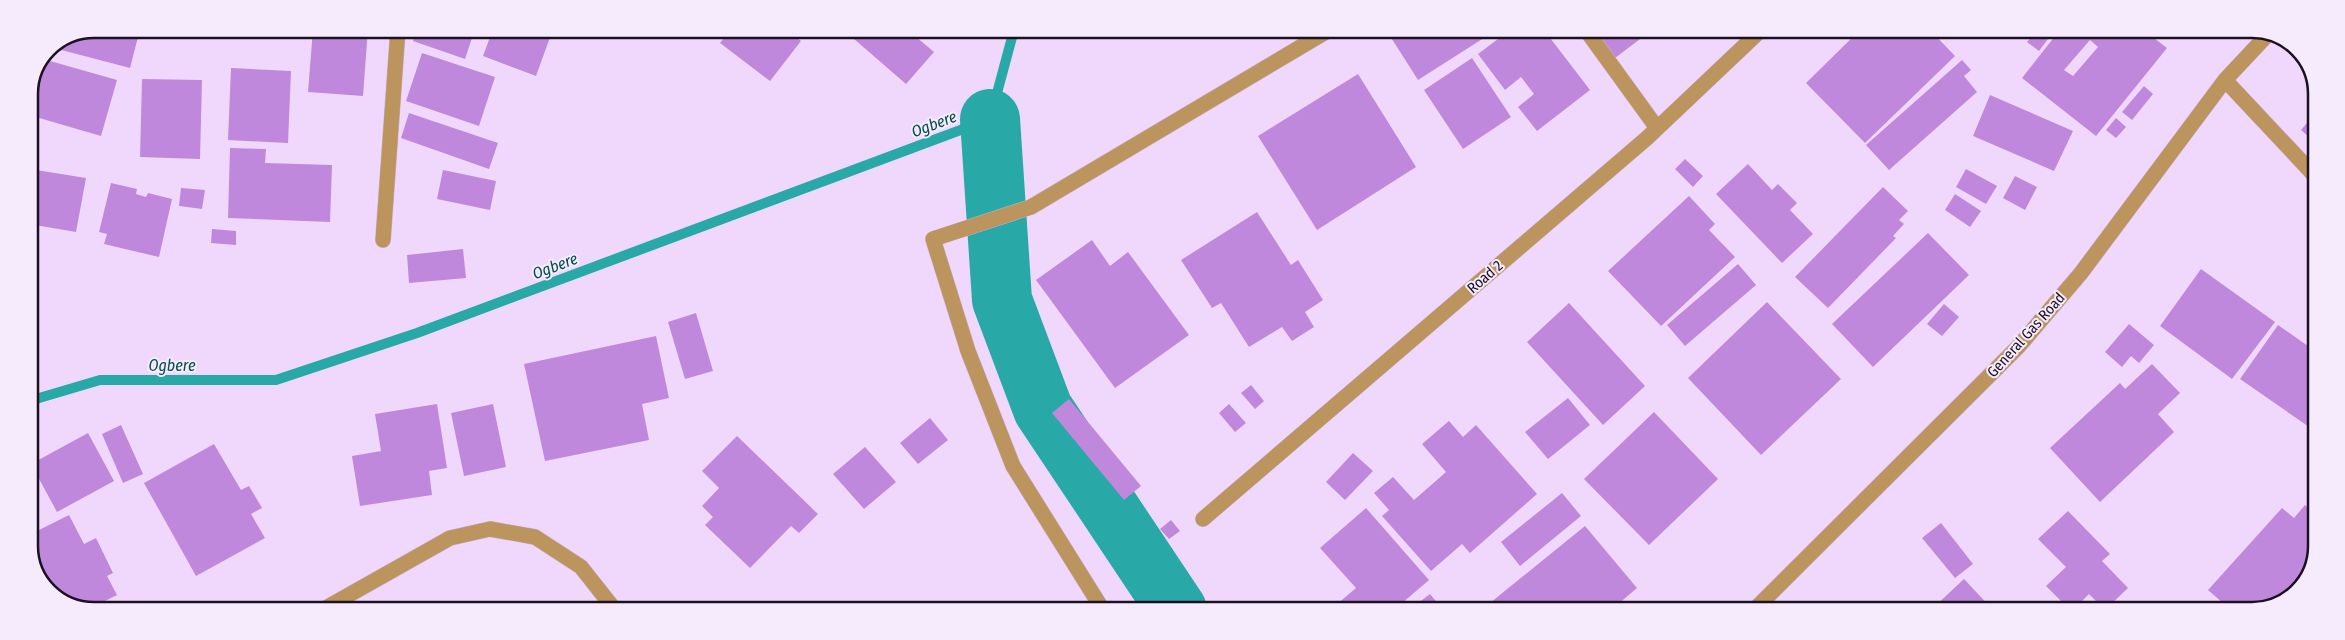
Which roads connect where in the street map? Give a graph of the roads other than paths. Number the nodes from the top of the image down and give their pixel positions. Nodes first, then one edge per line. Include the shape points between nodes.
1 (397, 38) edge
2 (1316, 38) edge
3 (1592, 38) edge
4 (1753, 38) edge
5 (2264, 39) edge
6 (2225, 80) junction
7 (1657, 128) junction
8 (2307, 168) edge
9 (382, 240) dead end
10 (1203, 518) dead end
11 (336, 602) edge
12 (609, 602) edge
13 (1098, 602) edge
14 (1762, 602) edge

1 - 9 street
2 - 13 street via 1031,207 933,239 968,351 1013,466
3 - 7 street
4 - 7 street, Road 2
5 - 6 street, General Gas Road
6 - 8 street
6 - 14 street, General Gas Road via 2081,273 2019,346
7 - 10 street, Road 2
11 - 12 street via 450,538 490,529 535,537 581,567

